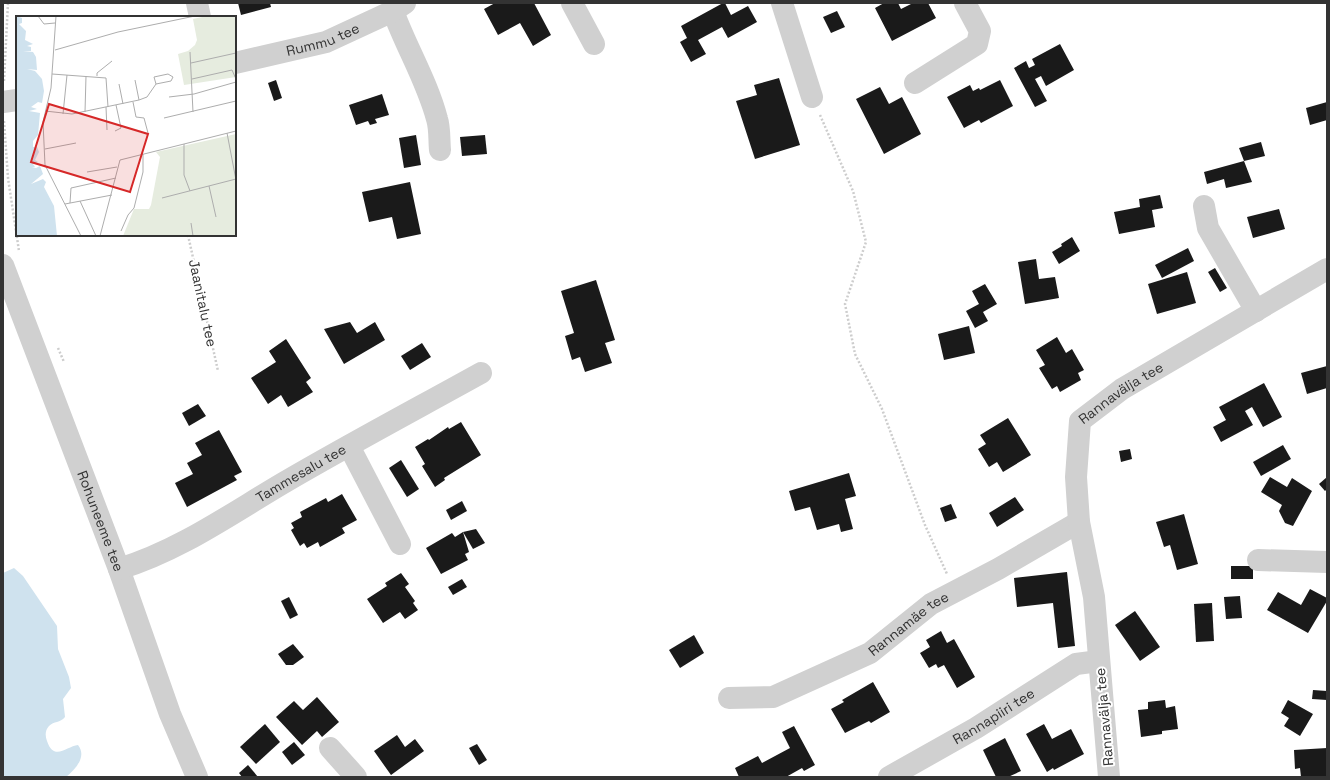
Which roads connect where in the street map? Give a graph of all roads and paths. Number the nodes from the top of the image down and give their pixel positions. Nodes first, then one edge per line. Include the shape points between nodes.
1 (8, 3) edge
2 (197, 3) edge
3 (572, 3) edge
4 (782, 3) edge
5 (965, 3) edge
6 (399, 7) edge
7 (200, 16) edge
8 (594, 44) dead end
9 (236, 63) edge
10 (915, 83) dead end
11 (3, 92) edge
12 (812, 97) joint
13 (16, 99) edge
14 (440, 150) dead end
15 (1204, 206) dead end
16 (188, 236) edge
17 (3, 265) edge
18 (1327, 269) edge
19 (1256, 311) junction
20 (218, 371) dead end
21 (481, 373) dead end
22 (349, 446) junction
23 (1079, 522) junction
24 (400, 544) dead end
25 (1258, 560) dead end
26 (1327, 562) edge
27 (119, 569) junction
28 (955, 591) junction
29 (1099, 661) junction
30 (729, 698) dead end
31 (330, 748) dead end
32 (197, 777) edge
33 (356, 777) edge
34 (889, 777) edge
35 (1109, 777) edge

1 - 11 path
2 - 7 street
3 - 8 street
4 - 12 street
5 - 10 street via 980,31 977,44
6 - 9 street, Rummu tee via 326,42
6 - 14 street via 404,40 426,85 438,120
11 - 13 street
12 - 28 path via 853,191 866,242 844,304 855,354 882,409 924,525
15 - 19 street via 1208,228
16 - 20 path, Jaanitalu tee
17 - 27 street, Rohuneeme tee
18 - 19 street, Rannavälja tee
19 - 23 street, Rannavälja tee via 1122,390 1080,421 1076,477
21 - 22 street, Tammesalu tee
22 - 24 street
22 - 27 street, Tammesalu tee via 188,539
23 - 28 street, Rannamäe tee
23 - 29 street, Rannavälja tee via 1094,597
25 - 26 street
27 - 32 street, Rohuneeme tee via 170,714
28 - 30 street, Rannamäe tee via 931,604 870,653 773,697
29 - 34 street, Rannapiiri tee via 1076,664 976,728
29 - 35 street, Rannavälja tee
31 - 33 street

